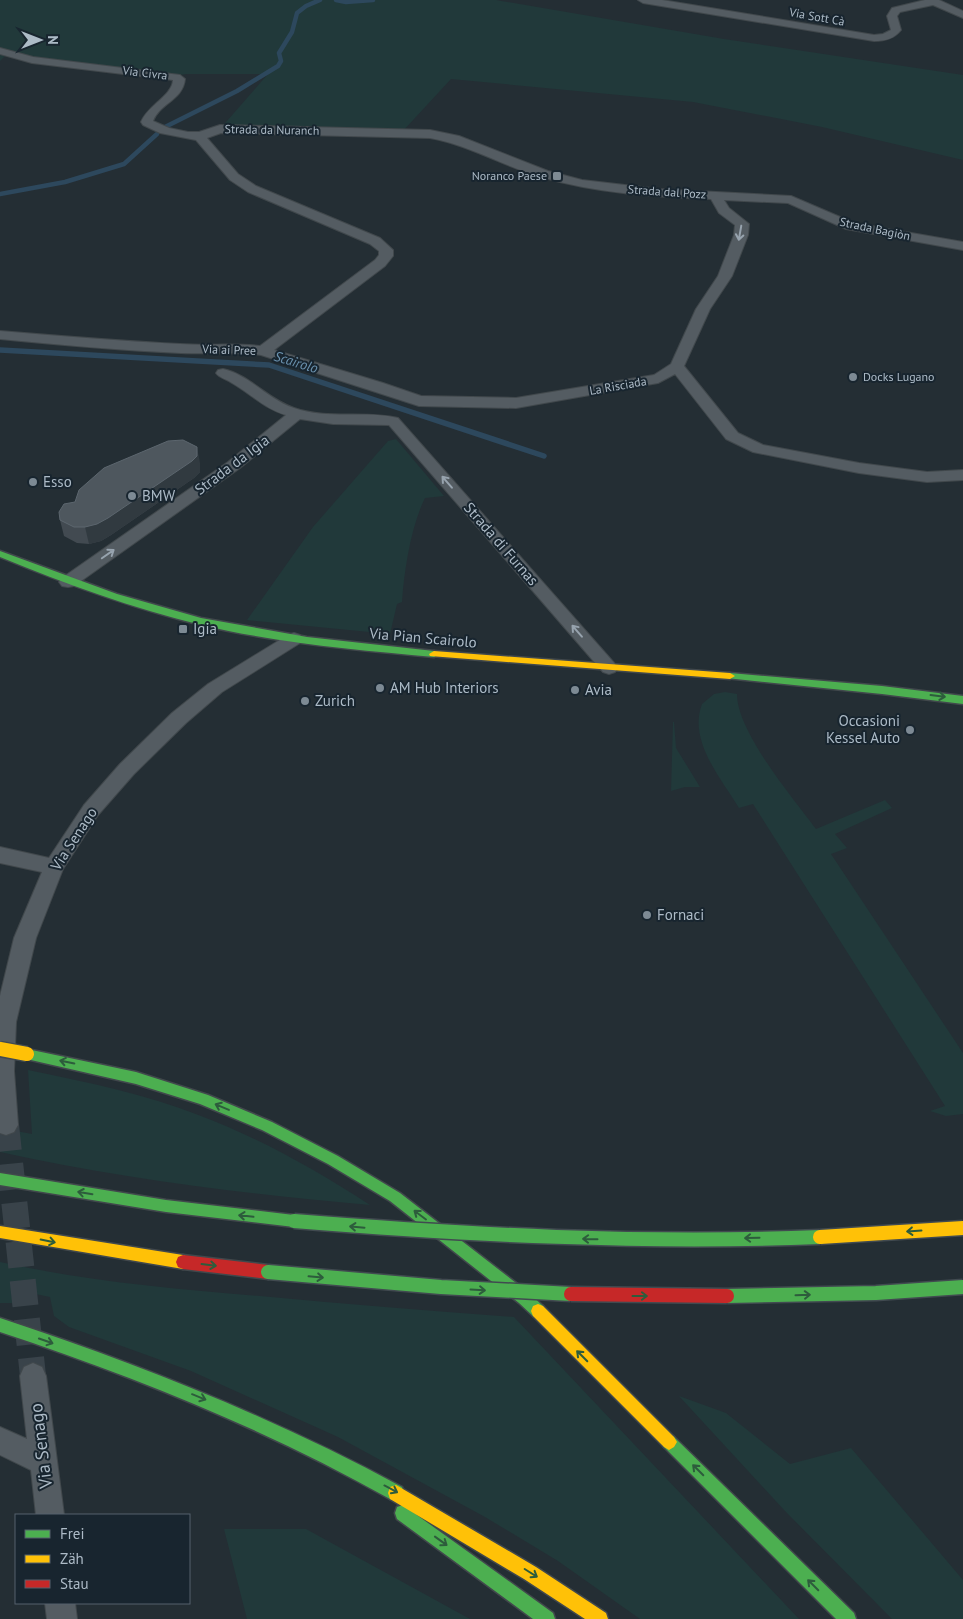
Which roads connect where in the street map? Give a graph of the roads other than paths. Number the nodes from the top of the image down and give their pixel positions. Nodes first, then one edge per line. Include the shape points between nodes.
1 (643, 0) edge
2 (932, 1) edge
3 (963, 15) edge
4 (0, 51) edge
5 (199, 136) junction
6 (544, 174) joint
7 (716, 196) junction
8 (791, 200) joint
9 (963, 246) edge
10 (0, 335) edge
11 (263, 351) junction
12 (677, 366) junction
13 (223, 373) dead end
14 (419, 402) junction
15 (296, 415) junction
16 (393, 421) junction
17 (963, 475) edge
18 (0, 554) edge
19 (68, 582) junction
20 (294, 638) junction
21 (609, 668) junction
22 (943, 686) dead end
23 (855, 687) junction
24 (963, 700) edge
25 (0, 855) edge
26 (54, 867) junction
27 (0, 1049) edge
28 (6, 1125) tunnel mouth
29 (0, 1179) edge
30 (963, 1228) edge
31 (0, 1232) edge
32 (963, 1287) edge
33 (0, 1326) edge
34 (33, 1376) tunnel mouth
35 (0, 1441) edge
36 (317, 1450) junction
37 (43, 1461) junction
38 (50, 1514) edge
39 (60, 1604) edge
40 (62, 1619) edge
41 (547, 1619) edge
42 (600, 1619) edge
43 (848, 1619) edge

1 - 2 street, Via Sott Cà via 874,38 886,37 896,30 892,16 896,10
2 - 3 street
4 - 5 street, Via Civra via 32,60 176,77 179,79 178,87 148,114 147,122 152,127
5 - 6 street, Strada da Nuranch via 220,129 430,134 454,139
5 - 11 street, Strada da Nuranch via 234,177 252,189 375,241 386,250 380,264
6 - 7 street, Strada dal Pozz via 622,190
7 - 8 street, Strada dal Pozz
7 -> 12 street via 724,210 742,224 741,235 725,276 703,309
8 - 9 street, Strada Bagiòn via 851,226
10 - 11 street, Via ai Pree via 188,349
11 - 14 street, Via ai Pree
12 - 14 street, La Risciada via 658,379 516,403
12 - 17 street via 732,436 752,446 859,468 927,477
13 - 15 street via 241,381 257,396
14 - 16 street
15 - 16 street
19 -> 15 street, Strada da Igia via 234,465
21 -> 16 street, Strada di Furnas
18 - 19 main road, Via Pian Scairolo
19 - 20 main road, Via Pian Scairolo via 191,619
20 - 21 main road, Via Pian Scairolo via 363,648
20 - 26 street, Via Senago via 215,688 179,718 91,810
21 - 23 main road, Via Pian Scairolo
22 - 23 main road, Via Pian Scairolo
23 -> 24 main road, Via Pian Scairolo
25 - 26 street
26 - 28 street, Via Senago via 25,938 5,1022 2,1071
43 -> 27 main road, bridge via 524,1298 395,1197 267,1126 203,1099 136,1078
30 -> 29 main road, bridge via 804,1237 644,1240 482,1236 294,1222 166,1206
31 -> 32 main road, bridge via 151,1258 268,1272 467,1289 632,1296 802,1295
33 -> 36 main road via 159,1381
34 - 37 street, Via Senago
35 - 37 street
36 -> 41 main road
36 -> 42 main road via 481,1541
37 - 38 street, Via Senago
39 - 40 street

